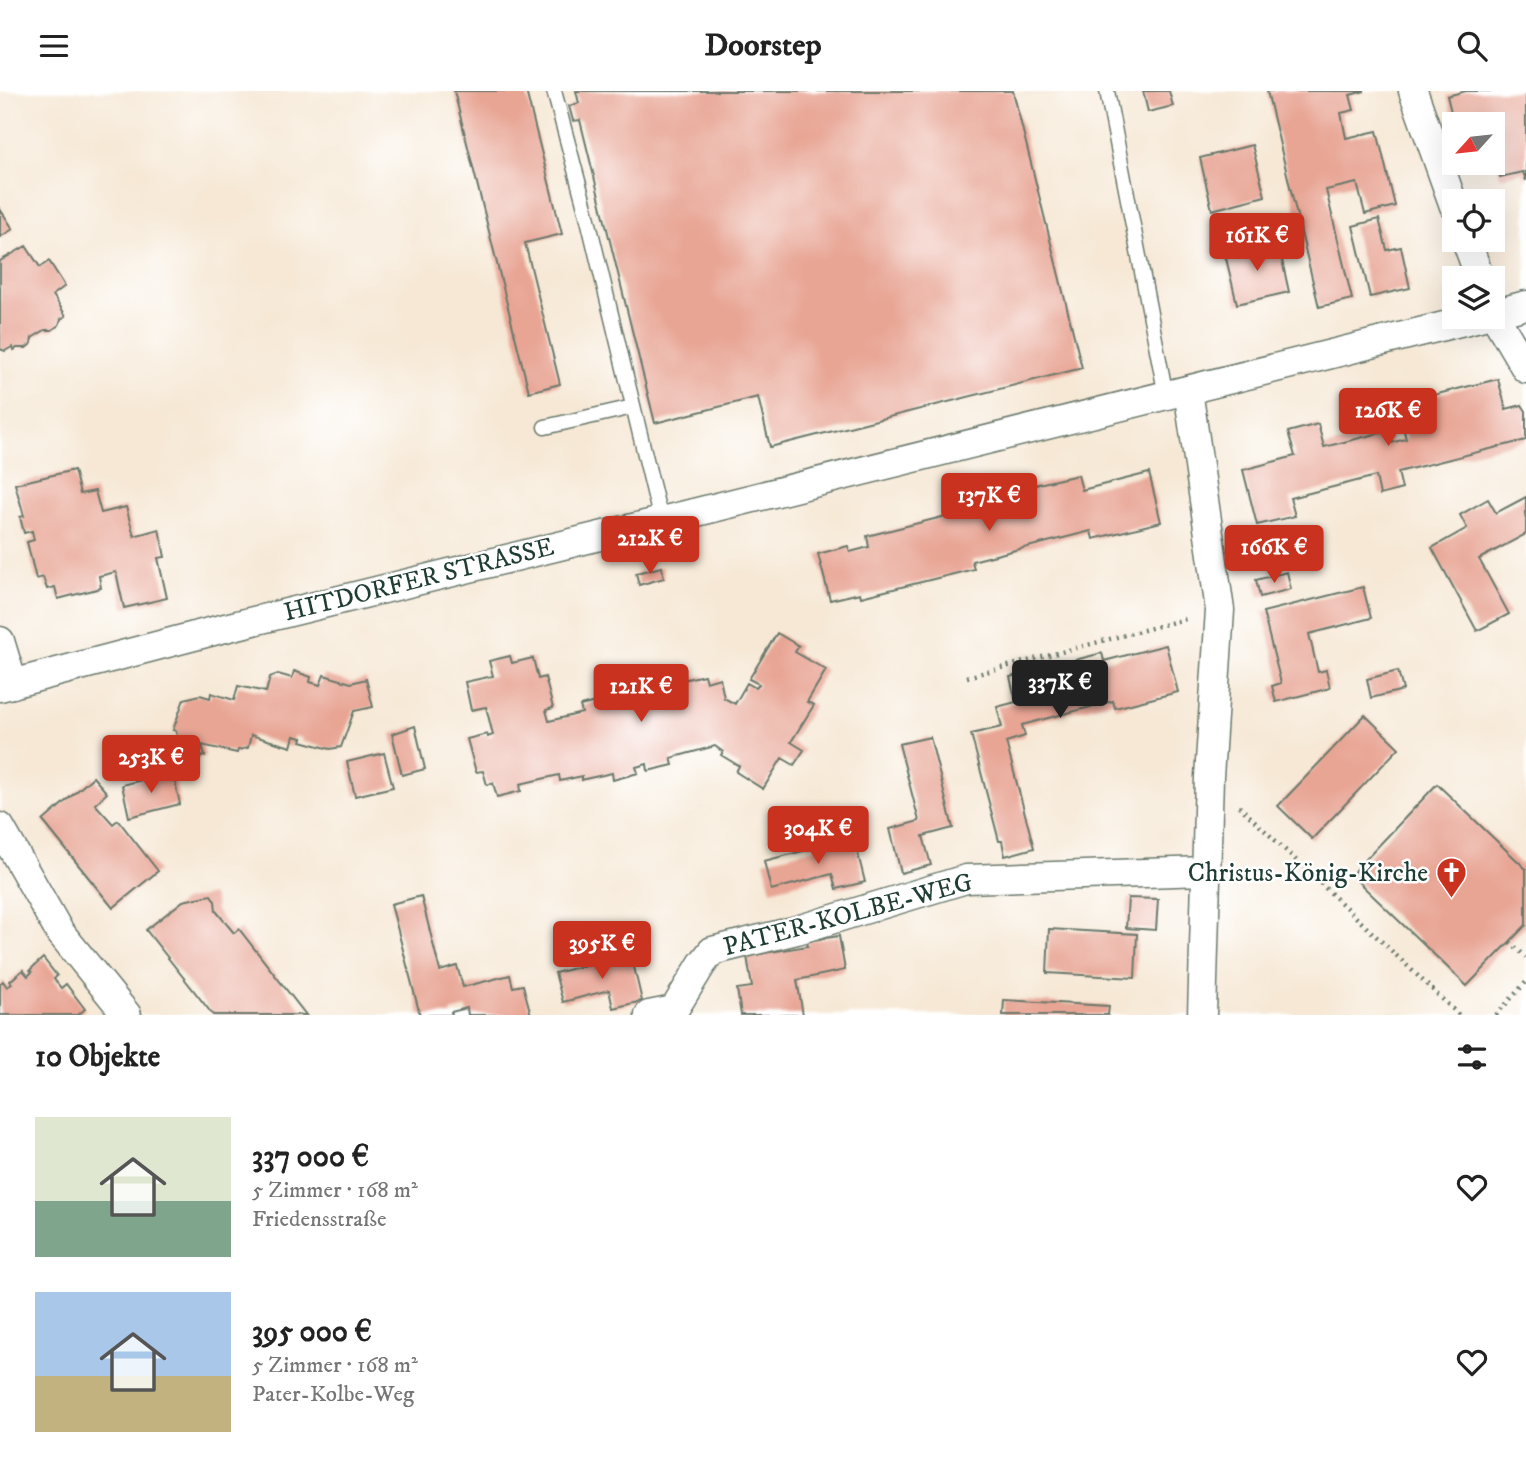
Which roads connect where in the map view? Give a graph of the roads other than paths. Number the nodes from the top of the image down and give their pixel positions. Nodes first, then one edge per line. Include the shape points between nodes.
1 (554, 91) edge
2 (1107, 91) edge
3 (1413, 91) edge
4 (1448, 189) edge
5 (1526, 305) edge
6 (1505, 310) edge
7 (1442, 327) edge
8 (1502, 329) edge
9 (1526, 369) edge
10 (1177, 393) junction
11 (633, 407) junction
12 (545, 427) dead end
13 (661, 521) junction
14 (0, 641) edge
15 (7, 686) edge
16 (0, 827) edge
17 (1205, 871) junction
18 (127, 1015) edge
19 (649, 1015) edge
20 (1202, 1015) edge

1 - 11 lane
2 - 10 lane
3 - 4 street
5 - 6 street
7 - 10 street, HITDORFER STRASSE
8 - 9 street
10 - 13 street, HITDORFER STRASSE
10 - 17 street via 1220,610
11 - 12 lane
11 - 13 lane
13 - 15 street, HITDORFER STRASSE
14 - 15 street
16 - 18 street via 59,932
17 - 19 street, PATER-KOLBE-WEG via 966,879 712,951 674,1010
17 - 20 street

